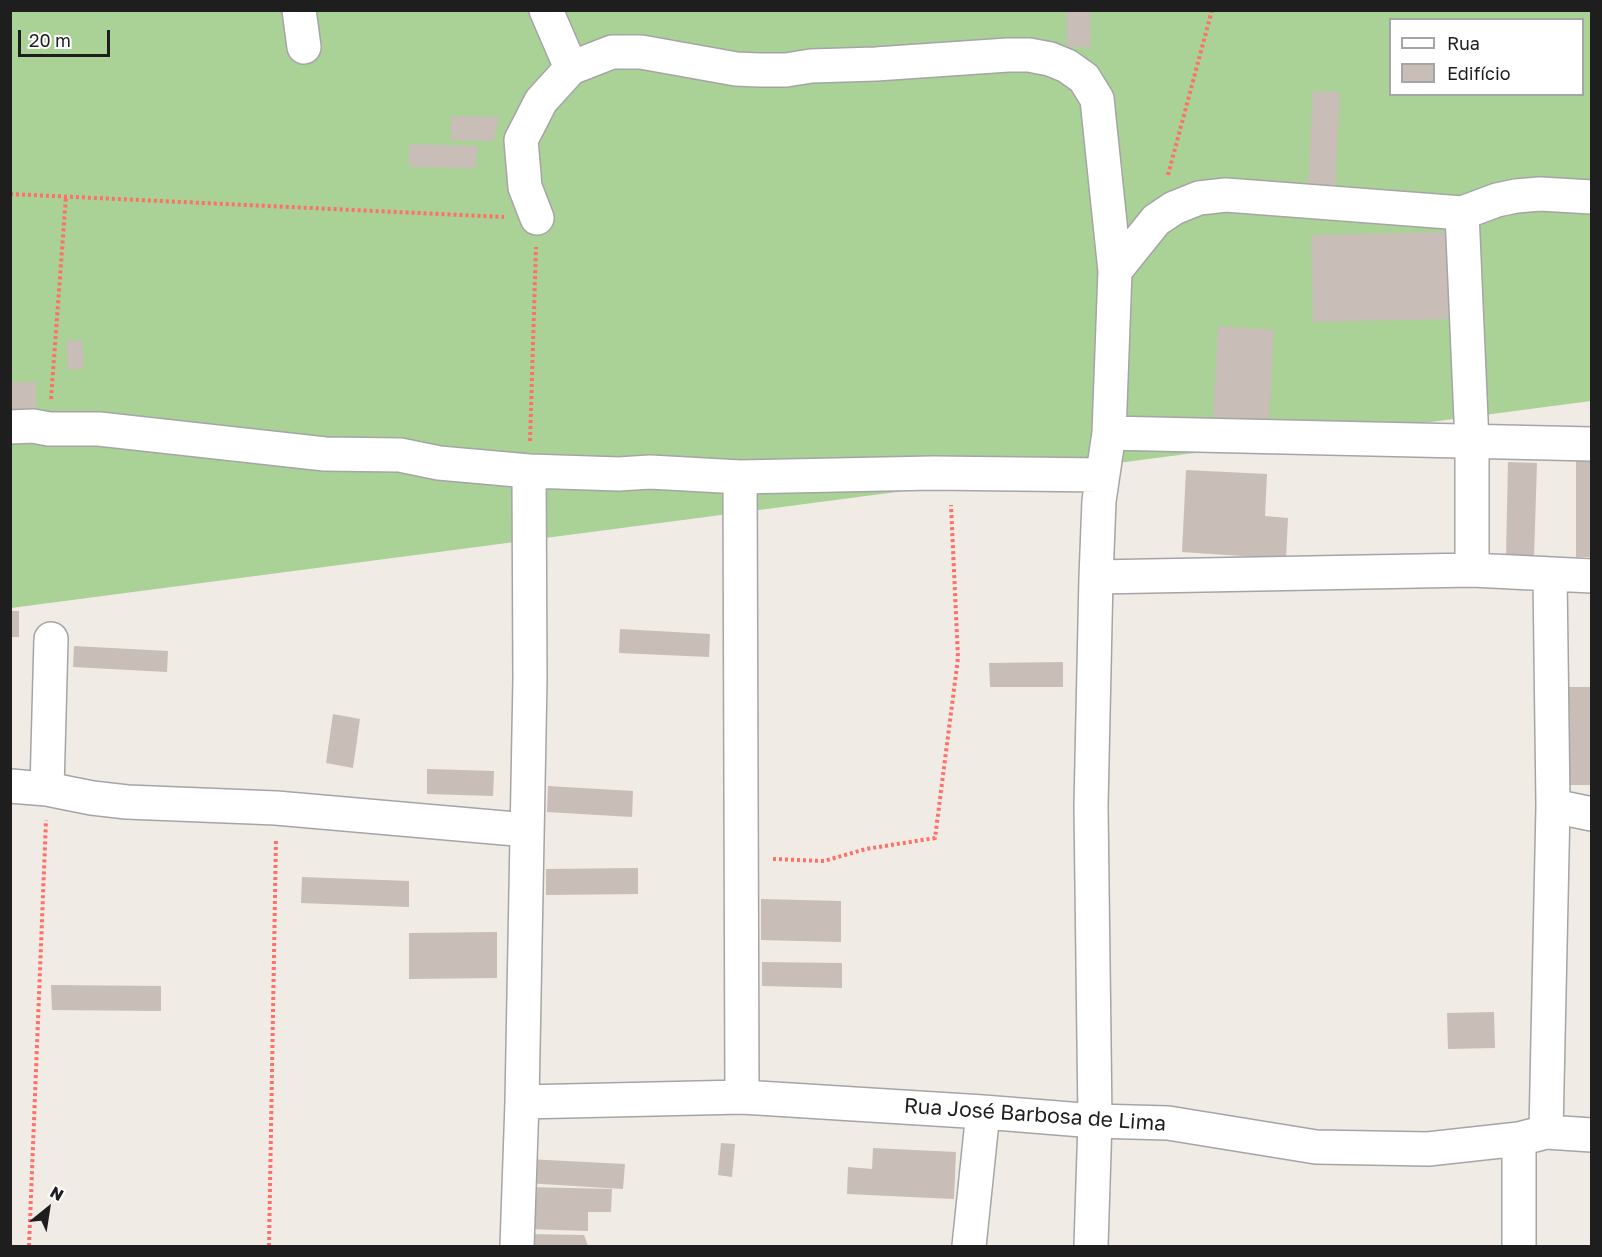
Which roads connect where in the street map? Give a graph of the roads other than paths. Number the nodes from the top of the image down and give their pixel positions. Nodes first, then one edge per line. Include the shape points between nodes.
1 (299, 10) edge
2 (546, 10) edge
3 (304, 47) dead end
4 (571, 68) junction
5 (1592, 197) edge
6 (1462, 213) junction
7 (537, 218) road end
8 (1115, 271) junction
9 (10, 427) edge
10 (1108, 433) junction
11 (1472, 442) junction
12 (1592, 444) edge
13 (530, 471) junction
14 (1102, 475) junction
15 (741, 477) junction
16 (1472, 570) junction
17 (1550, 575) junction
18 (1592, 576) edge
19 (1096, 577) junction
20 (51, 639) dead end
21 (10, 786) edge
22 (47, 789) junction
23 (1553, 806) junction
24 (1592, 814) edge
25 (527, 830) junction
26 (742, 1097) junction
27 (522, 1102) junction
28 (983, 1112) junction
29 (1095, 1121) junction
30 (1592, 1135) edge
31 (1532, 1136) junction
32 (517, 1246) edge
33 (969, 1246) edge
34 (1091, 1246) edge
35 (1519, 1246) edge

1 - 3 street
2 - 4 street
4 - 7 street via 541,101 522,140 525,187
4 - 8 street via 612,52 641,52 759,70 1008,55 1050,59 1084,78 1097,99
5 - 6 street via 1516,195
6 - 8 street via 1226,195 1199,198 1156,220
6 - 11 street
8 - 10 street
9 - 13 street via 99,429 325,454 400,455 439,463
10 - 11 street
10 - 14 street
11 - 12 street
11 - 16 street
13 - 15 street
13 - 25 street
14 - 15 street
14 - 19 street
15 - 26 street
16 - 17 street
16 - 19 street
17 - 18 street
17 - 23 street
19 - 29 street via 1091,806
20 - 22 street
21 - 22 street
22 - 25 street via 127,802 276,808
23 - 24 street
23 - 31 street
25 - 27 street
26 - 27 street, Rua José Barbosa de Lima
26 - 28 street, Rua José Barbosa de Lima
27 - 32 street
28 - 29 street, Rua José Barbosa de Lima
28 - 33 street
29 - 31 street, Rua José Barbosa de Lima via 1168,1123 1316,1147 1428,1149
29 - 34 street
30 - 31 street, Rua José Barbosa de Lima
31 - 35 street

